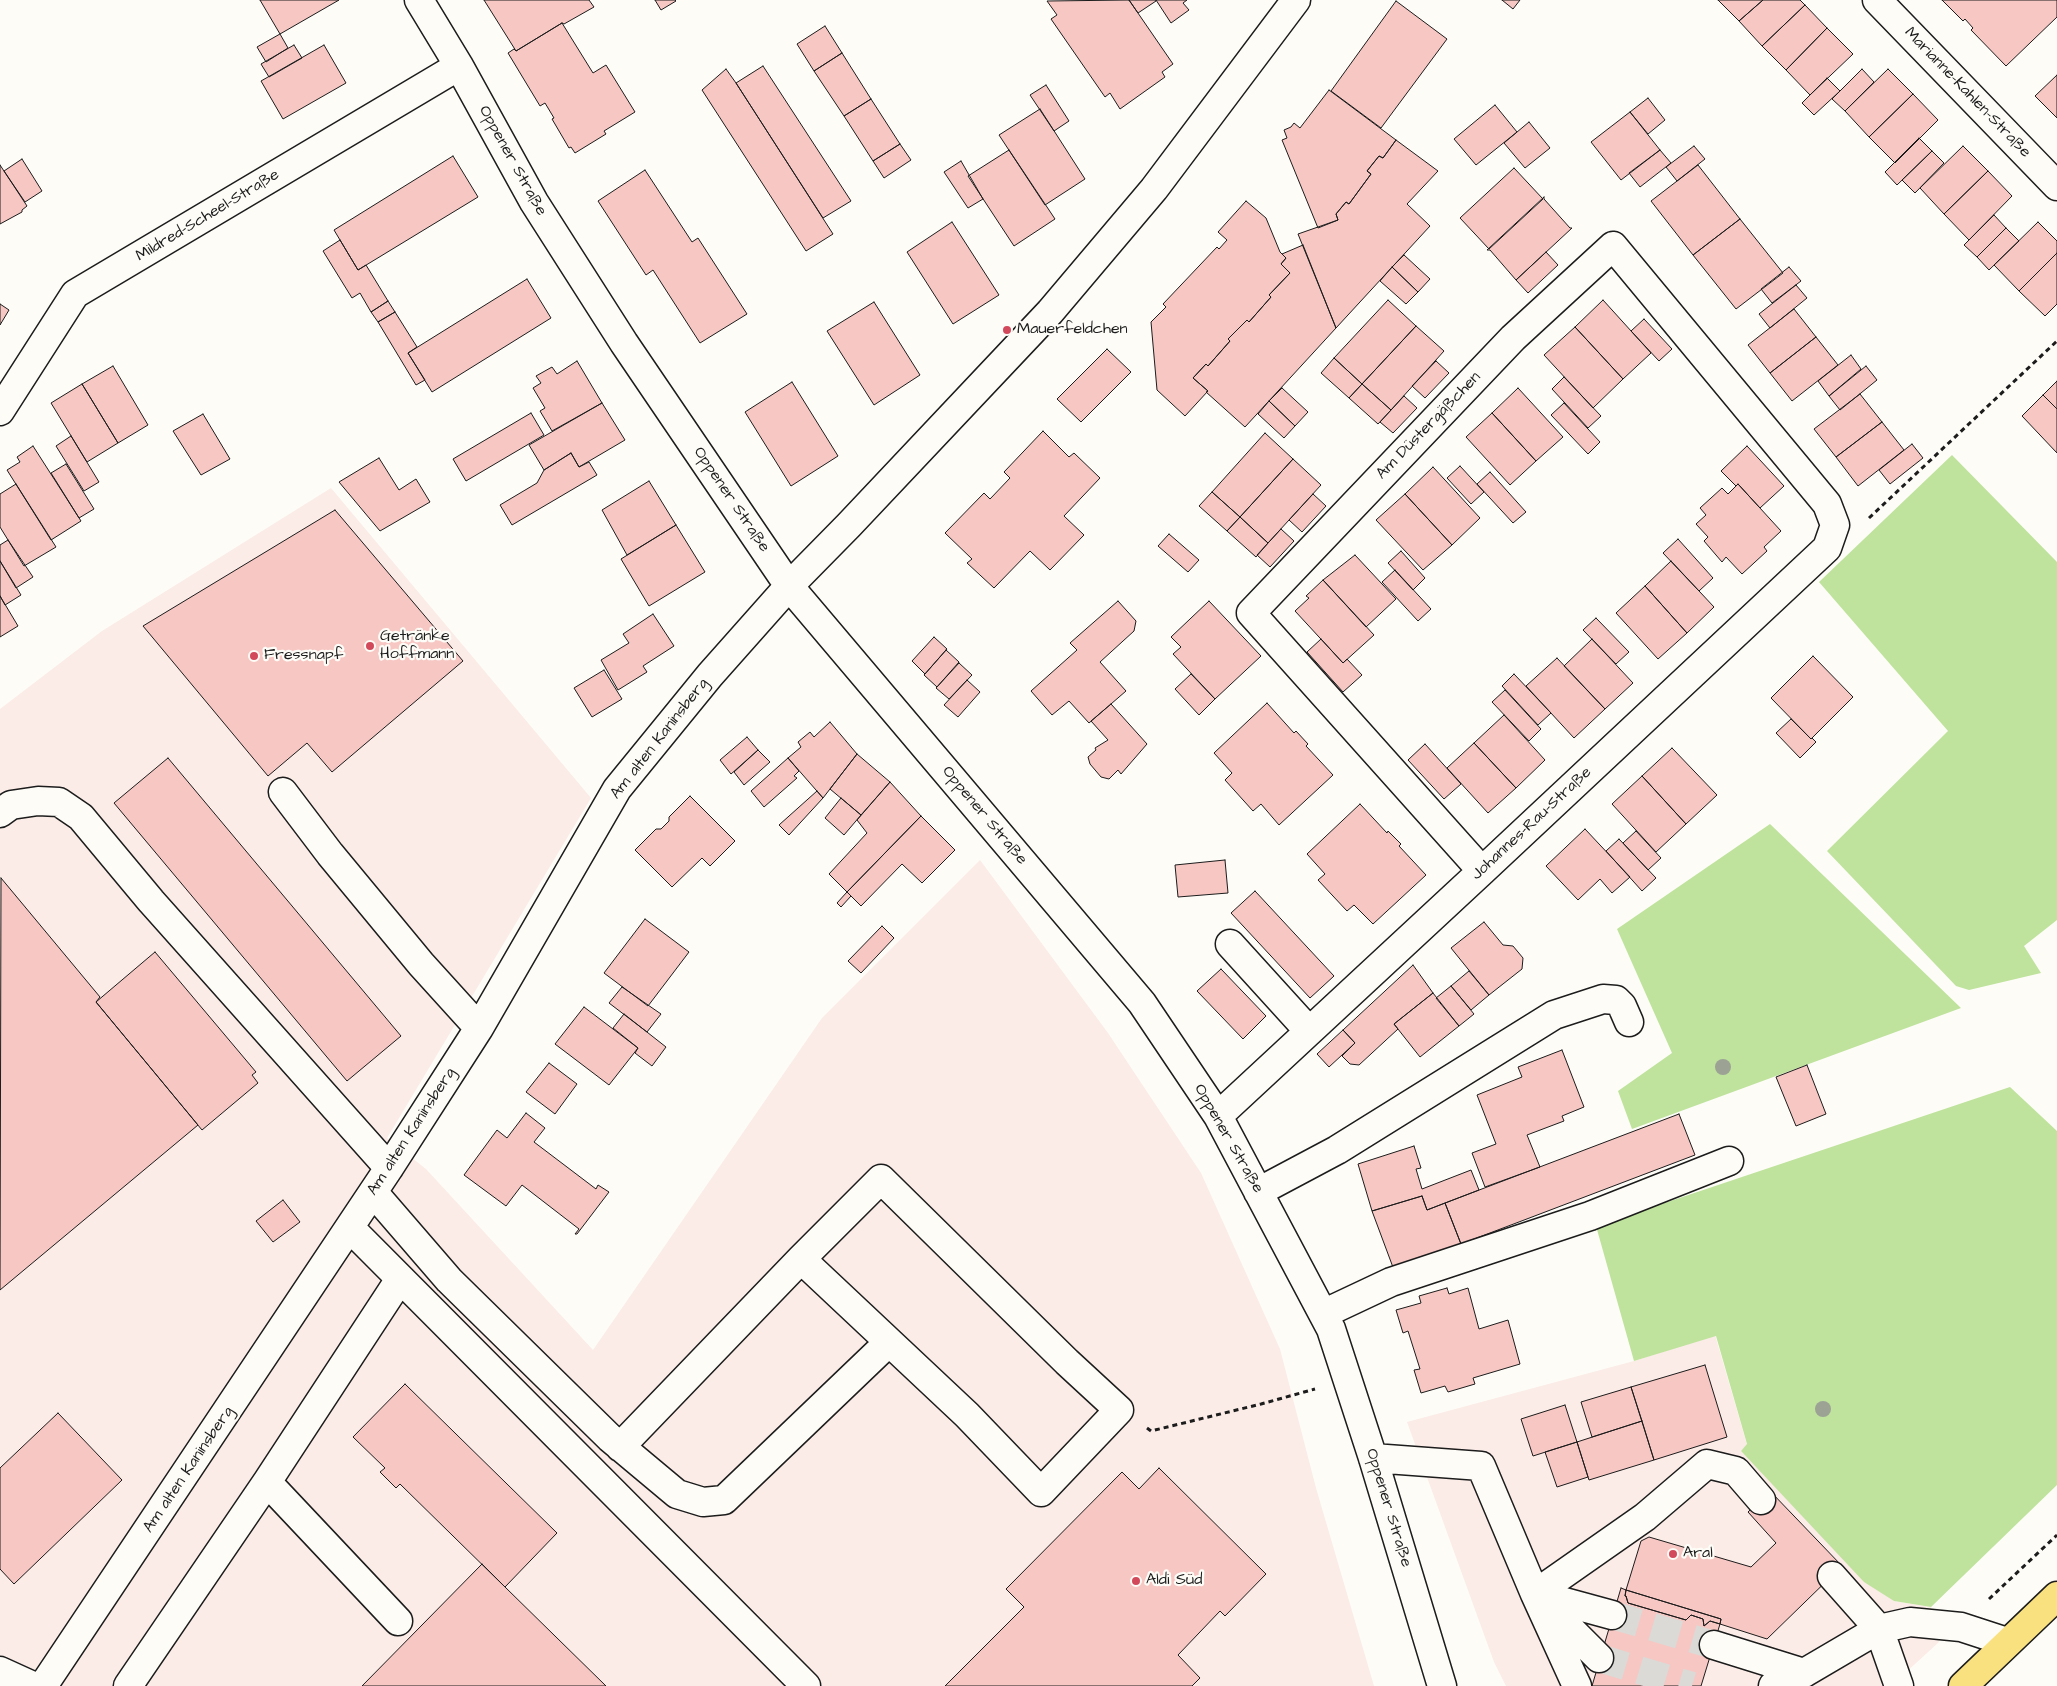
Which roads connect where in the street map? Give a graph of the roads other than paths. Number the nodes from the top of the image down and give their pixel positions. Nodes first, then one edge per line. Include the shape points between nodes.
1 (418, 0) edge
2 (1296, 0) edge
3 (1877, 0) edge
4 (459, 66) junction
5 (2057, 186) edge
6 (1613, 246) joint
7 (0, 411) edge
8 (789, 586) junction
9 (283, 792) dead end
10 (0, 813) edge
11 (1482, 871) junction
12 (1230, 944) dead end
13 (1629, 1022) dead end
14 (479, 1028) junction
15 (1309, 1031) junction
16 (1218, 1116) junction
17 (1729, 1161) dead end
18 (389, 1168) junction
19 (373, 1192) junction
20 (1258, 1192) junction
21 (350, 1228) junction
22 (802, 1259) junction
23 (400, 1278) junction
24 (1324, 1314) junction
25 (889, 1342) junction
26 (620, 1447) junction
27 (1373, 1458) junction
28 (267, 1482) junction
29 (1761, 1500) dead end
30 (1832, 1576) dead end
31 (1535, 1594) junction
32 (2057, 1596) edge
33 (1612, 1615) tunnel mouth
34 (398, 1621) dead end
35 (1879, 1629) junction
36 (2007, 1642) junction
37 (1714, 1645) tunnel mouth
38 (1599, 1658) tunnel mouth
39 (0, 1671) edge
40 (1804, 1673) junction
41 (33, 1686) edge
42 (43, 1686) edge
43 (128, 1686) edge
44 (806, 1686) edge
45 (1442, 1686) edge
46 (1577, 1686) edge
47 (1773, 1686) edge
48 (1898, 1686) edge
49 (1963, 1686) edge

1 - 4 street, Oppener Straße
2 - 8 street via 1154,189 1050,312
3 - 5 street, Marianne-Kahlen-Straße
4 - 7 street, Mildred-Scheel-Straße via 75,294
4 - 8 street, Oppener Straße via 534,202 624,344
6 - 11 street, Johannes-Rau-Straße via 1827,504 1835,525 1828,548
6 - 11 street, Am Düstergäßchen via 1513,338 1251,613
8 - 14 street, Am alten Kaninsberg via 710,675 617,789
8 - 16 street, Oppener Straße via 1142,1002
9 - 14 street via 421,964
10 - 18 street via 11,805 38,801 58,802 81,817 151,901
11 - 15 street, Johannes-Rau-Straße
12 - 15 street
13 - 20 street via 1616,1000 1603,999 1554,1015 1337,1150
14 - 18 street, Am alten Kaninsberg
15 - 16 street, Johannes-Rau-Straße
16 - 20 street, Oppener Straße
17 - 24 street via 1590,1216 1391,1282
18 - 19 street, Am alten Kaninsberg
19 - 21 street, Am alten Kaninsberg
19 - 26 street via 449,1280
20 - 24 street, Oppener Straße
21 - 23 street
21 - 42 street, Am alten Kaninsberg
22 - 25 street
22 - 25 street via 881,1179 1119,1410 1041,1492
22 - 26 street
23 - 28 street
23 - 44 street
24 - 27 street, Oppener Straße
25 - 26 street via 724,1500 702,1502 677,1494
27 - 31 street via 1481,1466
27 - 45 street, Oppener Straße
28 - 34 street
28 - 43 street
29 - 31 street via 1736,1471 1707,1464 1645,1517
30 - 35 street
31 - 33 street
31 - 38 street
31 - 46 street
32 - 36 main road
35 - 36 street via 1910,1622 1961,1627
35 - 40 street
35 - 48 street
36 - 49 main road
37 - 40 street
39 - 41 street
40 - 47 street

